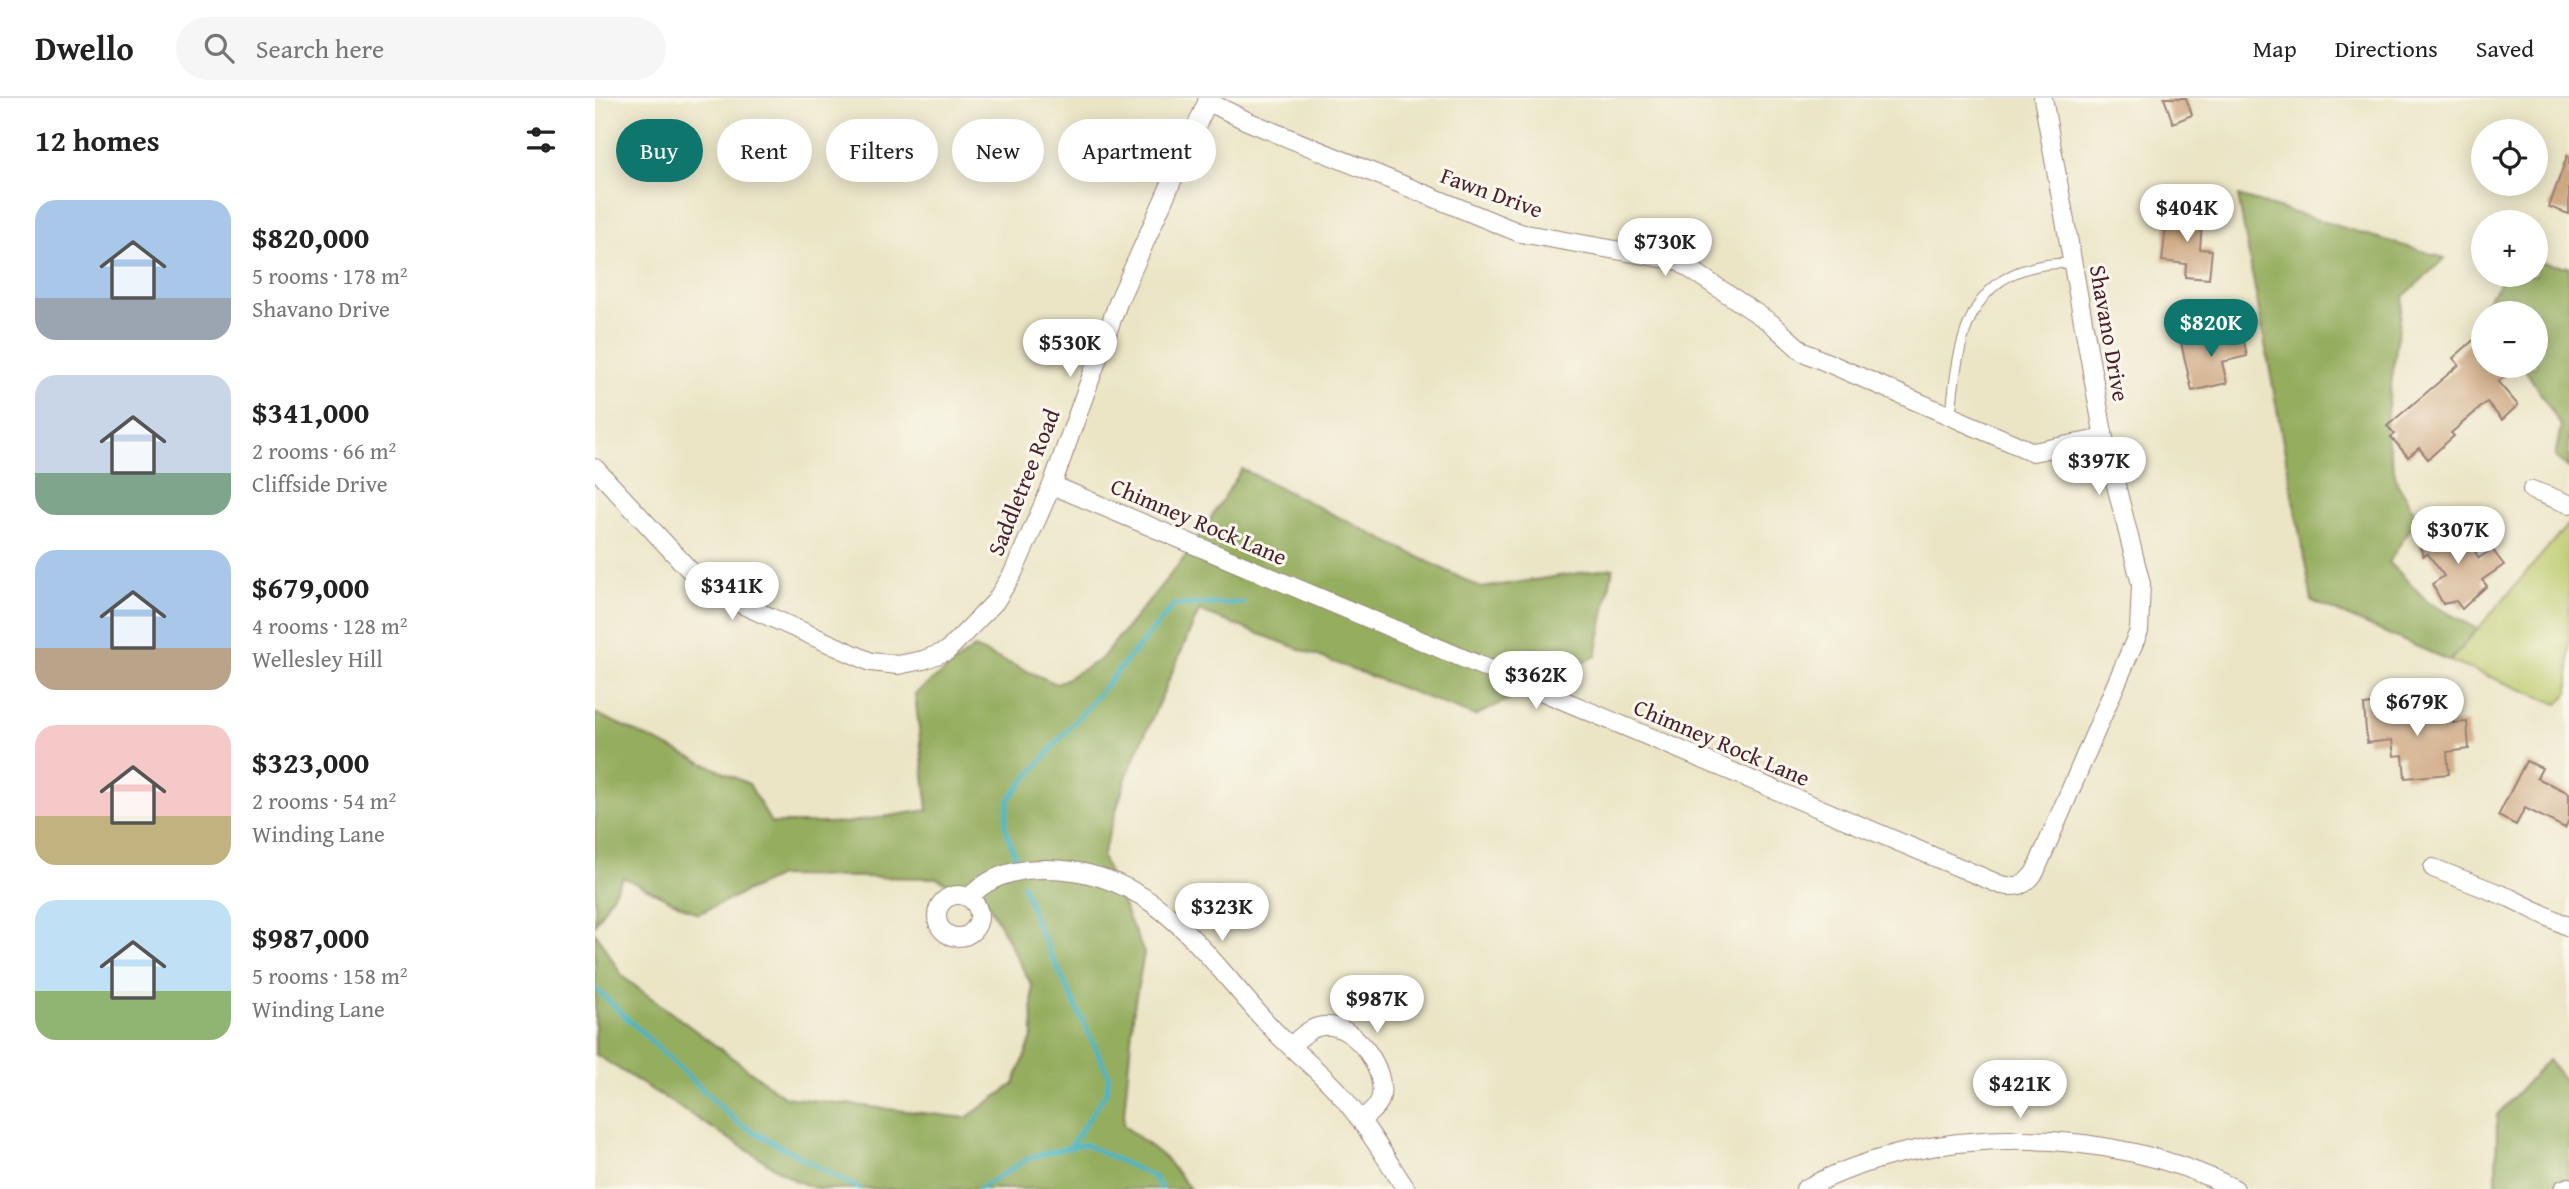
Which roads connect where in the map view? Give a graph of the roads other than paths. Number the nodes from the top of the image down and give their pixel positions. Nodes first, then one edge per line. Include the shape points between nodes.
1 (2043, 98) edge
2 (1208, 99) edge
3 (2072, 263) junction
4 (1951, 416) junction
5 (2104, 438) junction
6 (595, 468) edge
7 (1052, 485) junction
8 (2532, 490) dead end
9 (2569, 504) edge
10 (2433, 868) dead end
11 (2026, 885) joint
12 (969, 898) dead end
13 (2569, 928) edge
14 (1291, 1046) junction
15 (1361, 1120) junction
16 (2569, 1187) edge
17 (1406, 1189) edge
18 (1805, 1189) edge
19 (2235, 1189) edge
20 (2563, 1189) edge

1 - 3 street, Shavano Drive
2 - 4 street, Fawn Drive via 1247,121 1520,233 1678,261 1771,323 1803,352
2 - 7 street, Saddletree Road via 1119,300
3 - 4 lane via 2029,266 2009,275 1973,312 1955,363
3 - 5 street, Shavano Drive
4 - 5 street, Fawn Drive via 2033,452
5 - 11 street, Shavano Drive via 2141,584 2139,631
6 - 7 street, Saddletree Road via 696,577 723,596 871,662 898,665 947,651 995,602
7 - 11 street, Chimney Rock Lane via 2001,886
8 - 9 street
10 - 13 street via 2510,898
12 - 14 street via 994,877 1033,869 1069,869 1109,878 1148,898 1183,926
14 - 15 street
14 - 15 street via 1307,1032 1325,1025 1346,1032 1363,1048 1378,1068 1383,1085 1379,1103
15 - 17 street
16 - 20 street
18 - 19 street via 1828,1176 1895,1156 1968,1141 2034,1139 2097,1144 2148,1156

